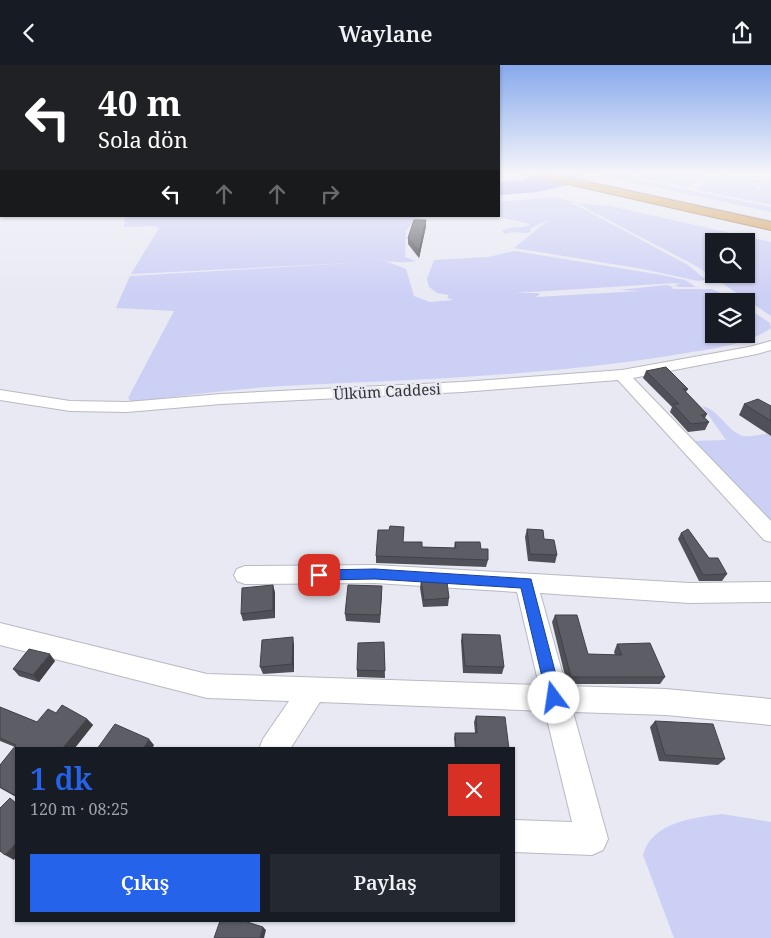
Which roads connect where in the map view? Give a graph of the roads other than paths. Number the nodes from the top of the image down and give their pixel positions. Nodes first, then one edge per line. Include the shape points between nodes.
1 (711, 213) edge
2 (751, 213) edge
3 (771, 217) edge
4 (771, 226) edge
5 (771, 345) edge
6 (622, 375) junction
7 (0, 395) edge
8 (771, 534) edge
9 (245, 575) dead end
10 (526, 583) junction
11 (771, 592) edge
12 (0, 634) edge
13 (312, 691) junction
14 (554, 698) junction
15 (771, 712) edge
16 (274, 747) edge
17 (515, 836) edge

1 - 4 highway
2 - 3 highway
5 - 6 street, Ülküm Caddesi
6 - 7 street, Ülküm Caddesi via 127,407 70,406
6 - 8 street
9 - 10 street via 375,574
10 - 11 street via 689,593
10 - 14 street
12 - 13 street via 207,686
13 - 14 street
13 - 16 street
14 - 15 street via 666,702
14 - 17 street via 592,839

